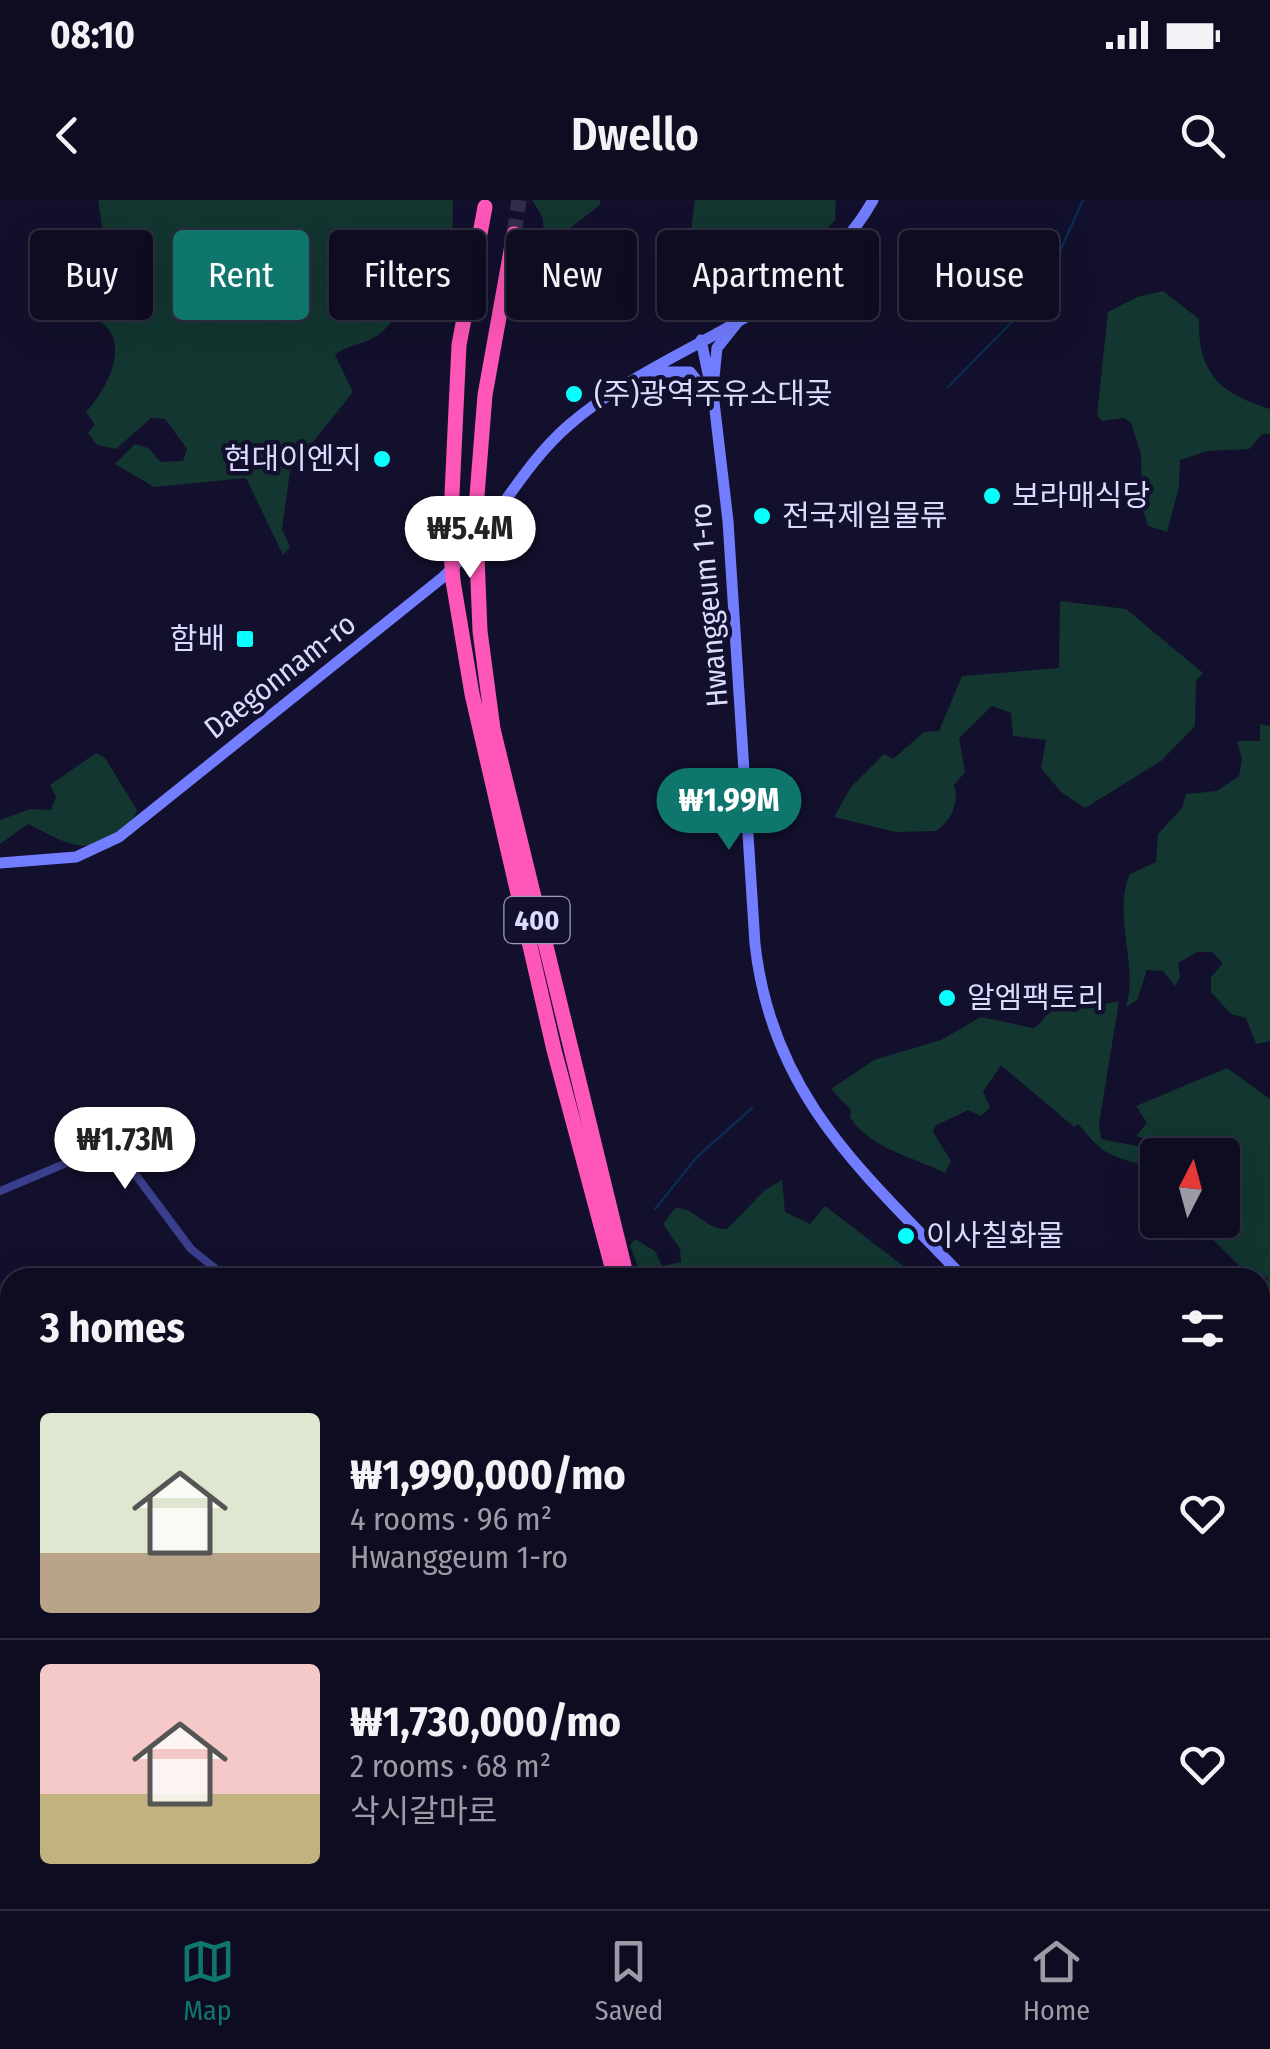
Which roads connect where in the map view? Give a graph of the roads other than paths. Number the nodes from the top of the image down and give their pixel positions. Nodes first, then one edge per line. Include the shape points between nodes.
1 (873, 200) edge
2 (485, 207) dead end
3 (850, 230) edge
4 (506, 279) edge
5 (736, 320) edge
6 (741, 320) edge
7 (701, 340) junction
8 (648, 373) junction
9 (714, 402) junction
10 (0, 863) edge
11 (0, 1190) edge
12 (215, 1268) edge
13 (612, 1268) edge
14 (625, 1268) edge
15 (955, 1268) edge

1 - 3 street, Daegonnam-ro
2 - 13 highway, 400, bridge via 458,344 453,581 472,694 554,1050
4 - 14 highway, 400, bridge via 485,396 476,508 480,632 497,746
5 - 7 street, Daegonnam-ro
6 - 9 street via 718,348
7 - 8 street, Daegonnam-ro
7 - 9 street, Hwanggeum 1-ro
8 - 9 street via 690,372
8 - 10 street, Daegonnam-ro via 565,428 482,538 442,578 119,837 76,858
9 - 15 street, Hwanggeum 1-ro via 763,998 788,1065 822,1126
11 - 12 street via 90,1153 126,1162 191,1249

